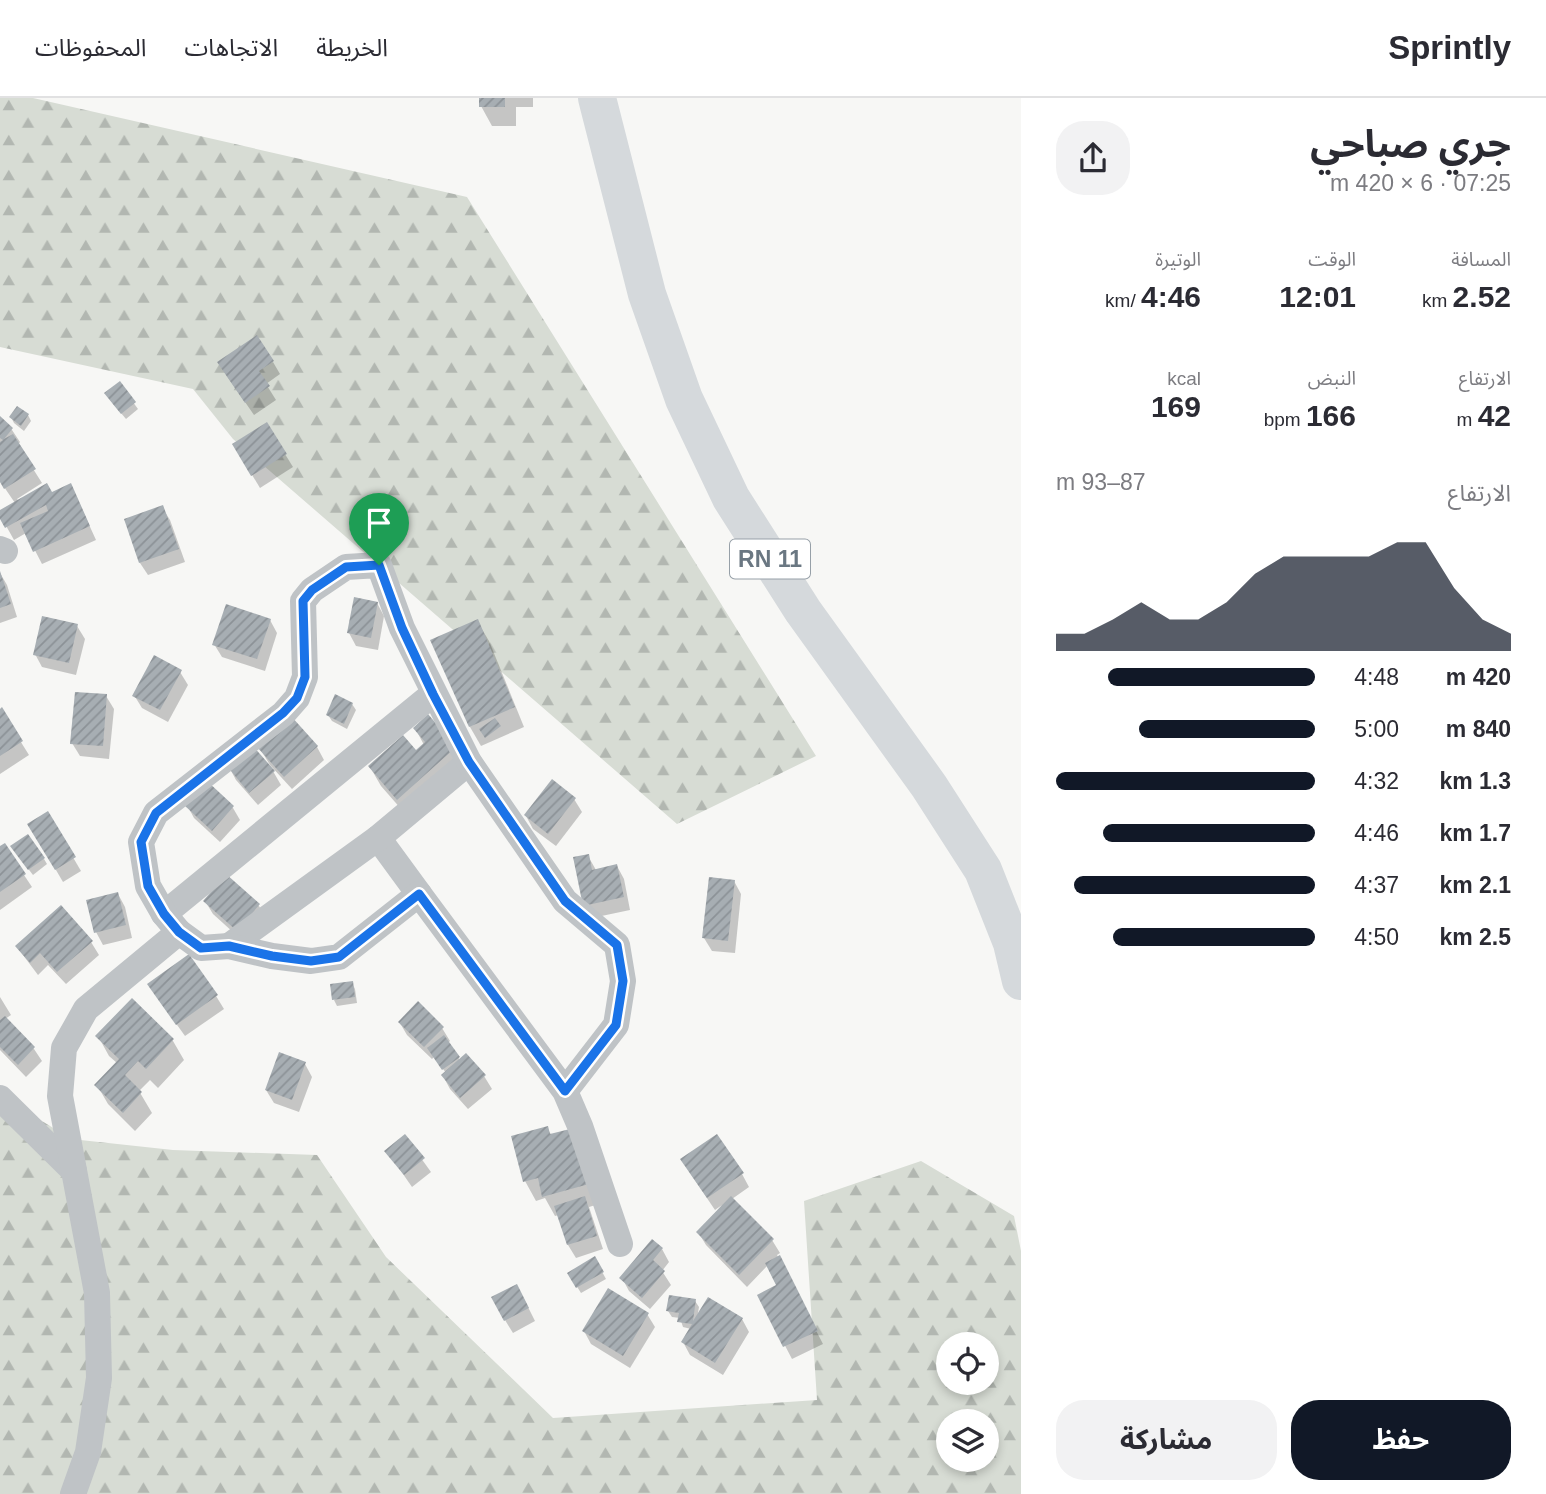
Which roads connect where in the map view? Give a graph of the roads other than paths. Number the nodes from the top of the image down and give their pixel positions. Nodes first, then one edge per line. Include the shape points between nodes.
1 (597, 98) edge
2 (433, 694) junction
3 (469, 762) junction
4 (378, 838) junction
5 (419, 894) junction
6 (172, 923) junction
7 (229, 946) junction
8 (1021, 981) edge
9 (565, 1091) junction
10 (0, 1098) edge
11 (74, 1171) junction
12 (620, 1244) dead end
13 (73, 1494) edge

1 - 8 main road, RN 11 via 647,294 684,399 731,498 803,611 929,786 983,870 1012,943
2 - 3 street
2 - 6 street
2 - 6 street via 379,565 346,567 312,590 303,601 305,677 297,698 156,813 141,842 148,886
3 - 4 street
3 - 9 street via 565,901 617,945 623,981 616,1025
4 - 5 street
4 - 7 street
5 - 7 street via 339,957 311,961
5 - 9 street
6 - 7 street via 201,948
6 - 11 street via 86,1009 64,1048 60,1096
9 - 12 street
10 - 11 street
11 - 13 street via 97,1293 99,1378 88,1452

